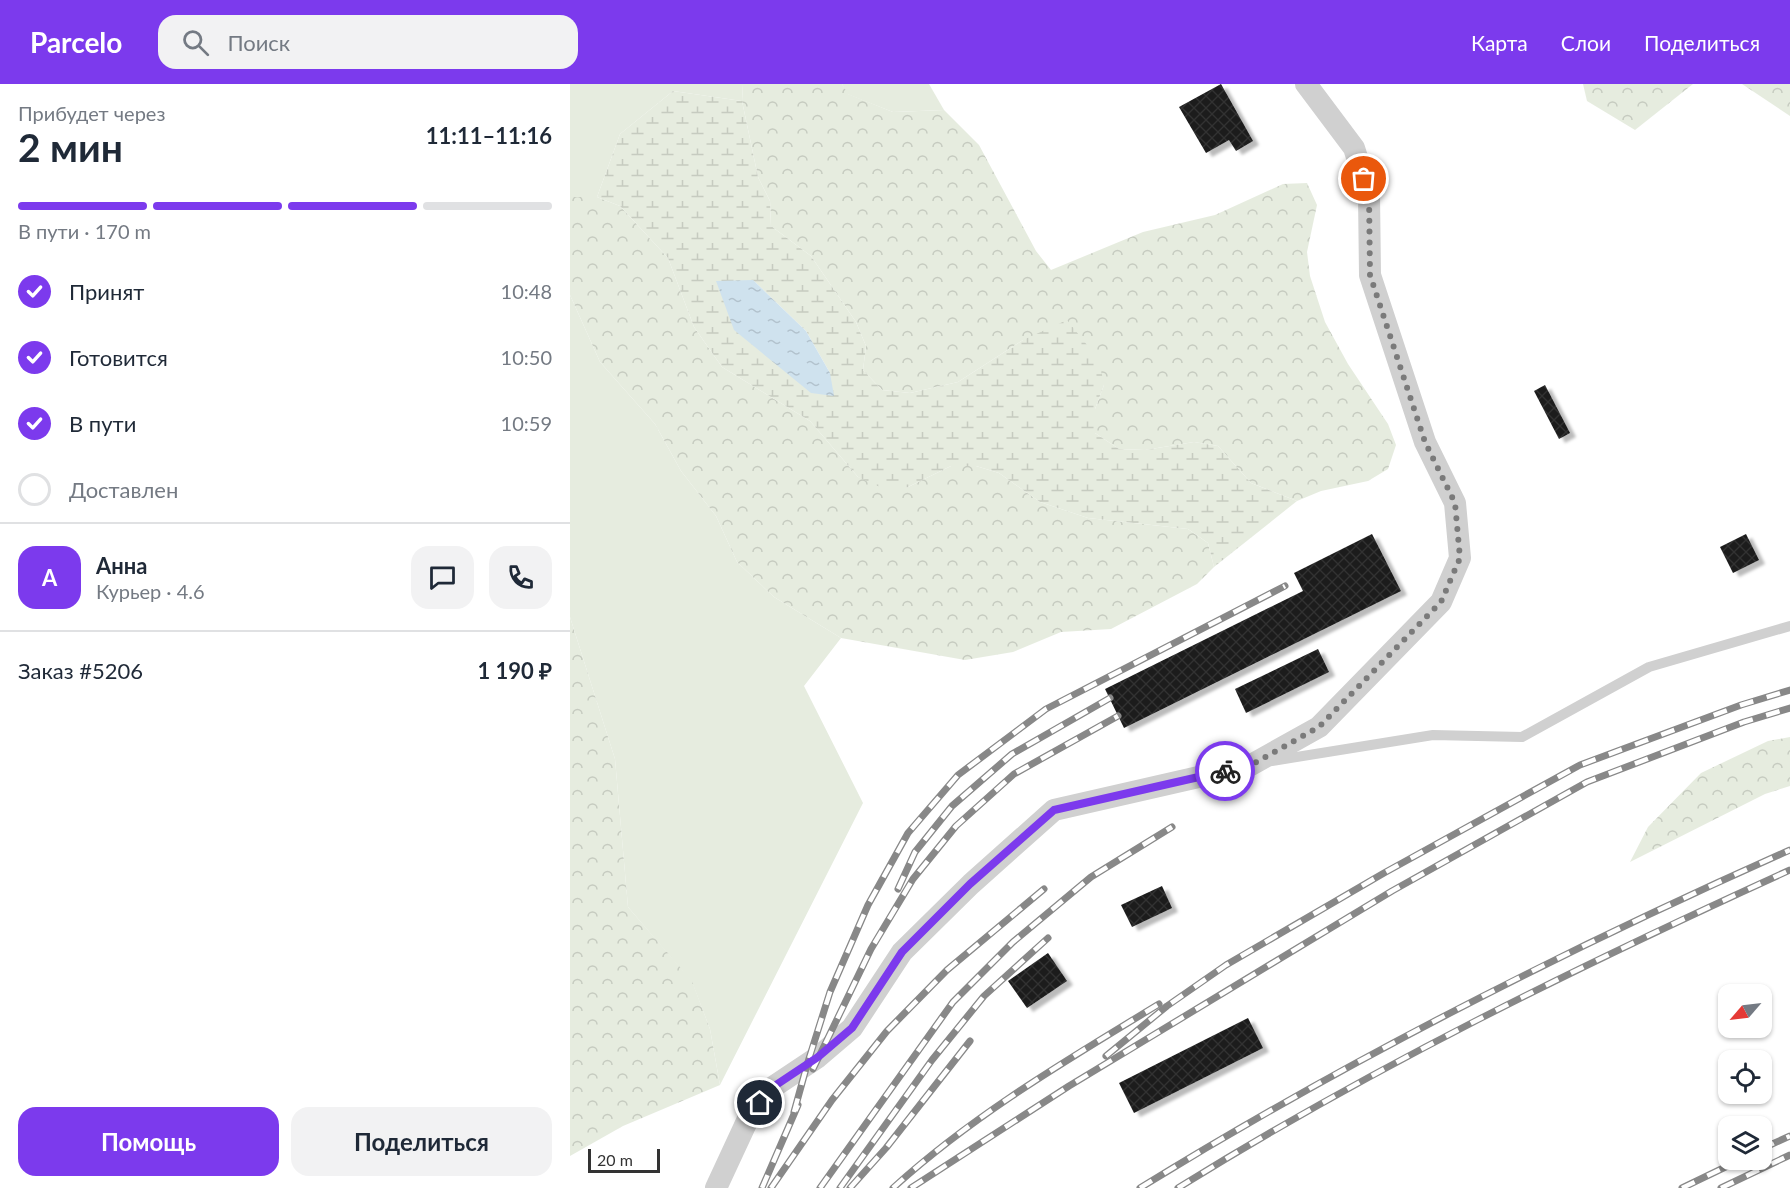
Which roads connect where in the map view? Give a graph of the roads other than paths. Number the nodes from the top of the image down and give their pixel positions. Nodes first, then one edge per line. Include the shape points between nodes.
1 (1306, 84) edge
2 (1790, 626) edge
3 (1251, 765) junction
4 (716, 1188) edge

1 - 3 street via 1354,148 1369,195 1370,275 1425,442 1455,503 1460,558 1441,602 1319,727
2 - 3 lane via 1649,667 1521,737 1433,735
3 - 4 street via 1054,810 970,884 902,952 852,1028 773,1087 747,1119

